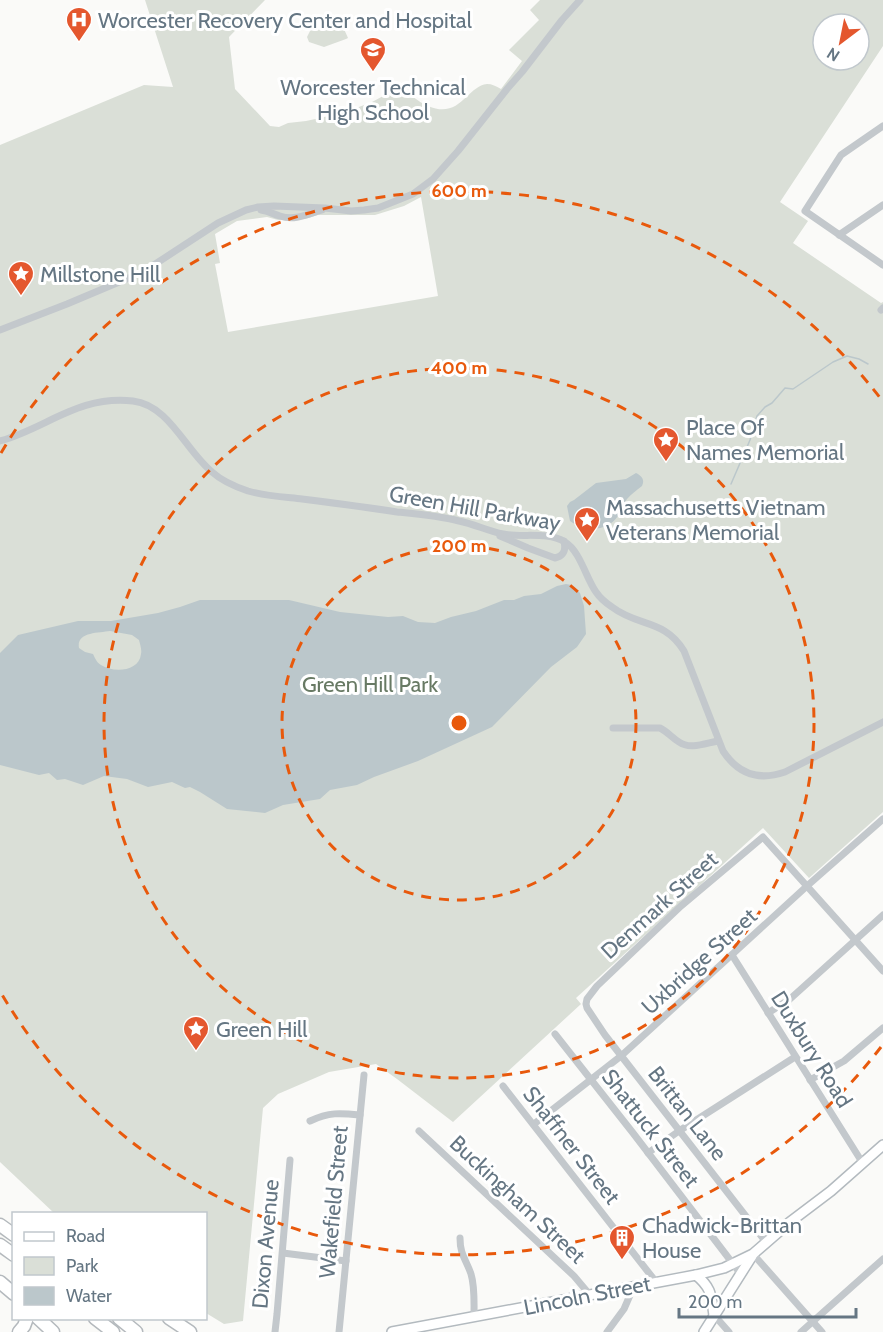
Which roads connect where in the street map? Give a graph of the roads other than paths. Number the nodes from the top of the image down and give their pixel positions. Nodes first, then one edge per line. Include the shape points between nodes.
1 (580, 0) edge
2 (883, 126) edge
3 (883, 205) edge
4 (839, 235) junction
5 (883, 266) edge
6 (0, 330) edge
7 (0, 441) edge
8 (487, 530) junction
9 (564, 541) junction
10 (883, 722) edge
11 (613, 728) dead end
12 (718, 741) junction
13 (883, 819) edge
14 (807, 886) junction
15 (883, 915) edge
16 (855, 940) junction
17 (732, 955) junction
18 (883, 970) edge
19 (586, 1004) joint
20 (768, 1013) junction
21 (883, 1028) edge
22 (555, 1034) dead end
23 (621, 1056) junction
24 (795, 1057) junction
25 (364, 1075) dead end
26 (591, 1079) junction
27 (810, 1080) junction
28 (503, 1086) dead end
29 (360, 1115) junction
30 (310, 1121) dead end
31 (534, 1124) junction
32 (419, 1131) dead end
33 (679, 1131) junction
34 (883, 1145) edge
35 (648, 1153) junction
36 (290, 1160) dead end
37 (862, 1162) junction
38 (460, 1238) dead end
39 (766, 1242) junction
40 (283, 1253) junction
41 (753, 1254) junction
42 (346, 1261) junction
43 (883, 1261) edge
44 (733, 1265) junction
45 (740, 1273) junction
46 (696, 1275) junction
47 (0, 1282) edge
48 (656, 1282) junction
49 (634, 1286) junction
50 (12, 1292) edge
51 (590, 1295) junction
52 (714, 1315) junction
53 (474, 1317) junction
54 (40, 1320) edge
55 (98, 1320) edge
56 (121, 1320) edge
57 (172, 1320) edge
58 (812, 1322) junction
59 (53, 1332) edge
60 (113, 1332) edge
61 (136, 1332) edge
62 (190, 1332) edge
63 (274, 1332) edge
64 (339, 1332) edge
65 (392, 1332) edge
66 (607, 1332) edge
67 (704, 1332) edge
68 (729, 1332) edge
69 (801, 1332) edge
70 (822, 1332) edge

1 - 6 street via 458,151 429,183 407,197 378,208 320,210 293,218 252,209 218,223 142,272
2 - 4 street via 841,155 805,211
3 - 4 street
4 - 5 street
7 - 8 street, Green Hill Parkway via 80,407 136,401 168,420 214,474 249,491 459,520
8 - 9 street, Green Hill Parkway via 508,535 544,535
8 - 9 street via 555,558 564,552
9 - 12 street, Green Hill Parkway via 573,548 596,592 606,602 626,616 663,629 678,641
10 - 12 street, Green Hill Parkway via 772,776 752,775 739,768
11 - 12 street via 660,728 686,746
13 - 14 street, Uxbridge Street
14 - 16 street
14 - 17 street, Uxbridge Street
14 - 19 street, Denmark Street via 763,837 650,934 597,986
15 - 16 street
16 - 18 street
16 - 20 street via 790,999
17 - 20 street, Duxbury Road
17 - 23 street, Uxbridge Street
19 - 23 street, Brittan Lane
20 - 24 street, Duxbury Road
21 - 27 street via 844,1061
22 - 26 street, Shattuck Street
23 - 26 street, Uxbridge Street
23 - 33 street, Brittan Lane
24 - 27 street, Duxbury Road
24 - 33 street
25 - 29 street, Wakefield Street
26 - 31 street, Uxbridge Street
26 - 35 street, Shattuck Street
27 - 37 street, Duxbury Road
28 - 31 street, Shaffner Street
29 - 30 street via 333,1113
29 - 42 street, Wakefield Street
31 - 48 street, Shaffner Street
32 - 51 street, Buckingham Street
33 - 35 street
33 - 39 street, Brittan Lane
34 - 37 main road, Lincoln Street
35 - 44 street, Shattuck Street
36 - 40 street, Dixon Avenue
37 - 39 main road, Lincoln Street
38 - 53 street via 460,1250 472,1277
39 - 41 main road, Lincoln Street
40 - 42 street
40 - 63 street, Dixon Avenue
41 - 44 main road, Lincoln Street
41 - 45 main road
41 - 58 street
42 - 64 street, Wakefield Street
43 - 58 street
44 - 45 street, Shattuck Street
44 - 46 main road, Lincoln Street
45 - 52 main road
46 - 48 main road, Lincoln Street
46 - 52 main road via 708,1287
47 - 50 highway
48 - 49 main road, Lincoln Street
49 - 51 main road, Lincoln Street
49 - 66 street via 624,1309
51 - 53 main road, Lincoln Street
52 - 67 main road
52 - 68 street
53 - 65 main road, Lincoln Street
54 - 59 highway
55 - 60 highway
56 - 61 highway
57 - 62 highway
58 - 69 street
58 - 70 street

